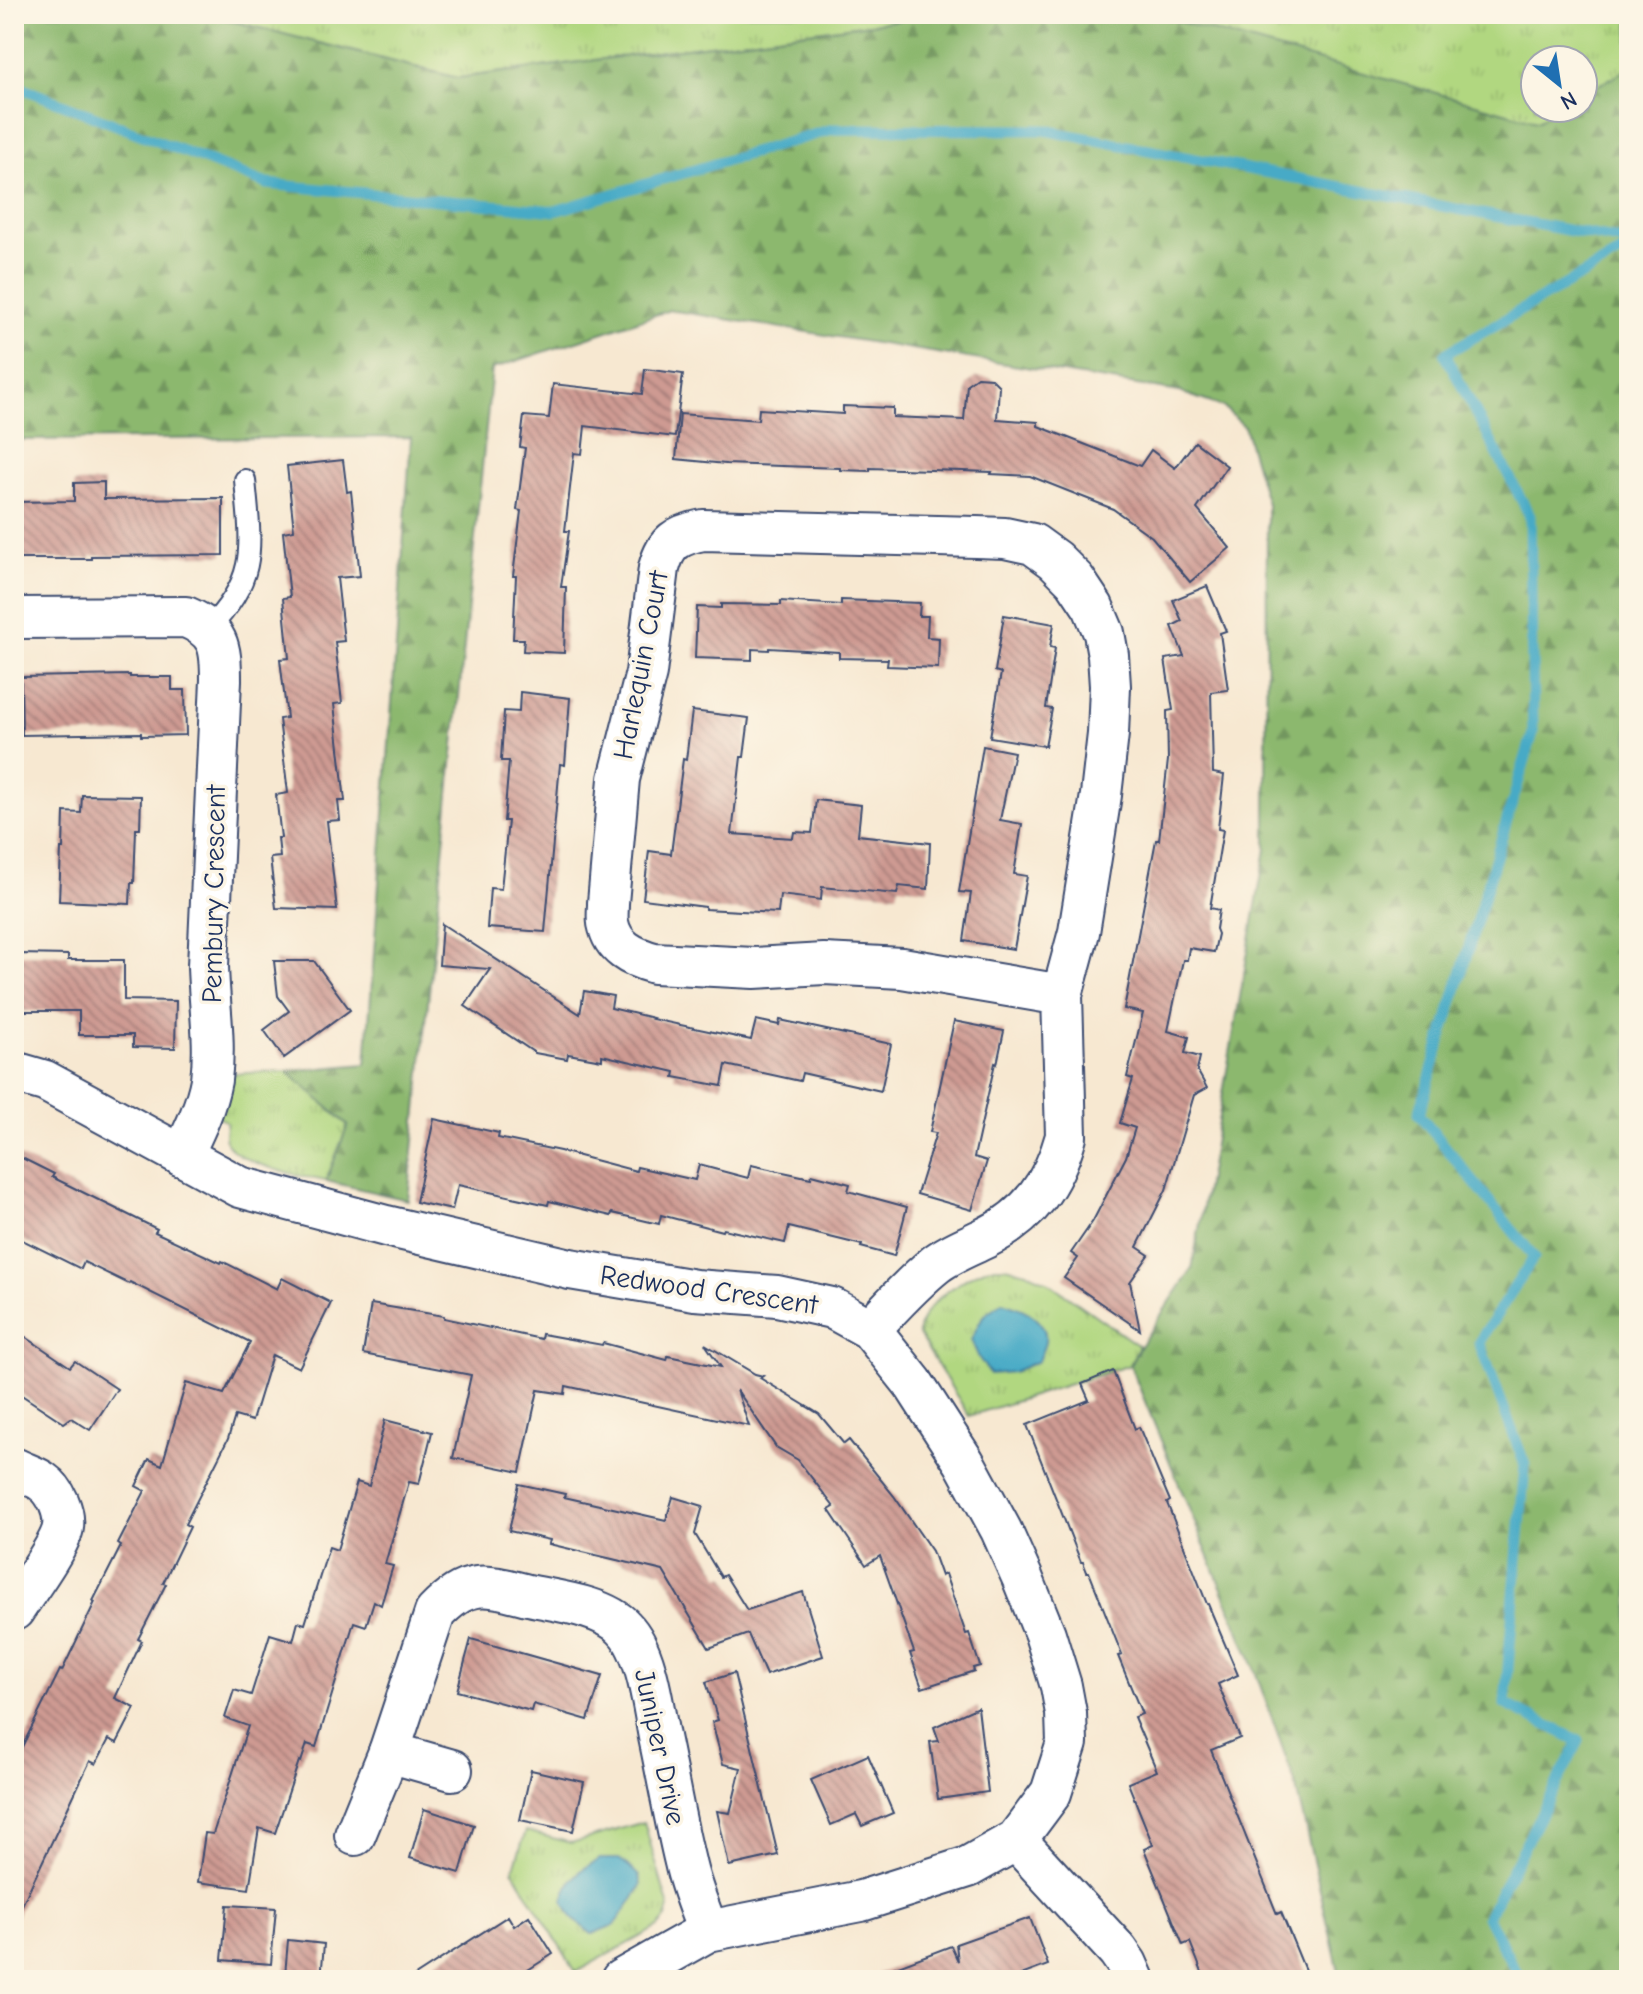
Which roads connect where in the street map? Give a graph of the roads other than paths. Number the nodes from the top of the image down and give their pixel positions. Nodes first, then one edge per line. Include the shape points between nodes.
1 (245, 480) dead end
2 (14, 618) edge
3 (208, 629) junction
4 (1062, 995) junction
5 (14, 1072) edge
6 (182, 1156) junction
7 (870, 1329) junction
8 (14, 1468) edge
9 (14, 1610) edge
10 (389, 1752) junction
11 (452, 1770) dead end
12 (355, 1835) dead end
13 (1016, 1840) junction
14 (708, 1931) junction
15 (621, 1980) edge
16 (1134, 1980) edge

1 - 3 lane via 247,569 225,612
2 - 3 street via 174,616
3 - 6 street, Pembury Crescent via 221,657 208,966 213,1041 202,1114
4 - 4 street, Harlequin Court via 902,968 654,963 625,952 608,923 619,779 646,673 659,568 674,541 703,530 1005,538 1033,544 1075,580 1104,633 1110,686 1101,795 1079,932
4 - 7 street, Harlequin Court via 1066,1136 1050,1179 1029,1208 1000,1231 938,1262
5 - 6 street, Redwood Crescent via 45,1081
6 - 7 street, Redwood Crescent via 240,1187 386,1226 570,1269 695,1290 777,1296 832,1308
7 - 13 street, Redwood Crescent via 913,1383 993,1516 1045,1634 1061,1686 1067,1743 1051,1793
8 - 9 street via 53,1493 63,1530
10 - 11 street
10 - 12 street, Juniper Drive
10 - 14 street, Juniper Drive via 435,1613 448,1599 488,1585 608,1617 636,1644 647,1677 686,1866
13 - 14 street, Redwood Crescent via 968,1867 861,1901
13 - 16 street via 1118,1951
14 - 15 street, Redwood Crescent

